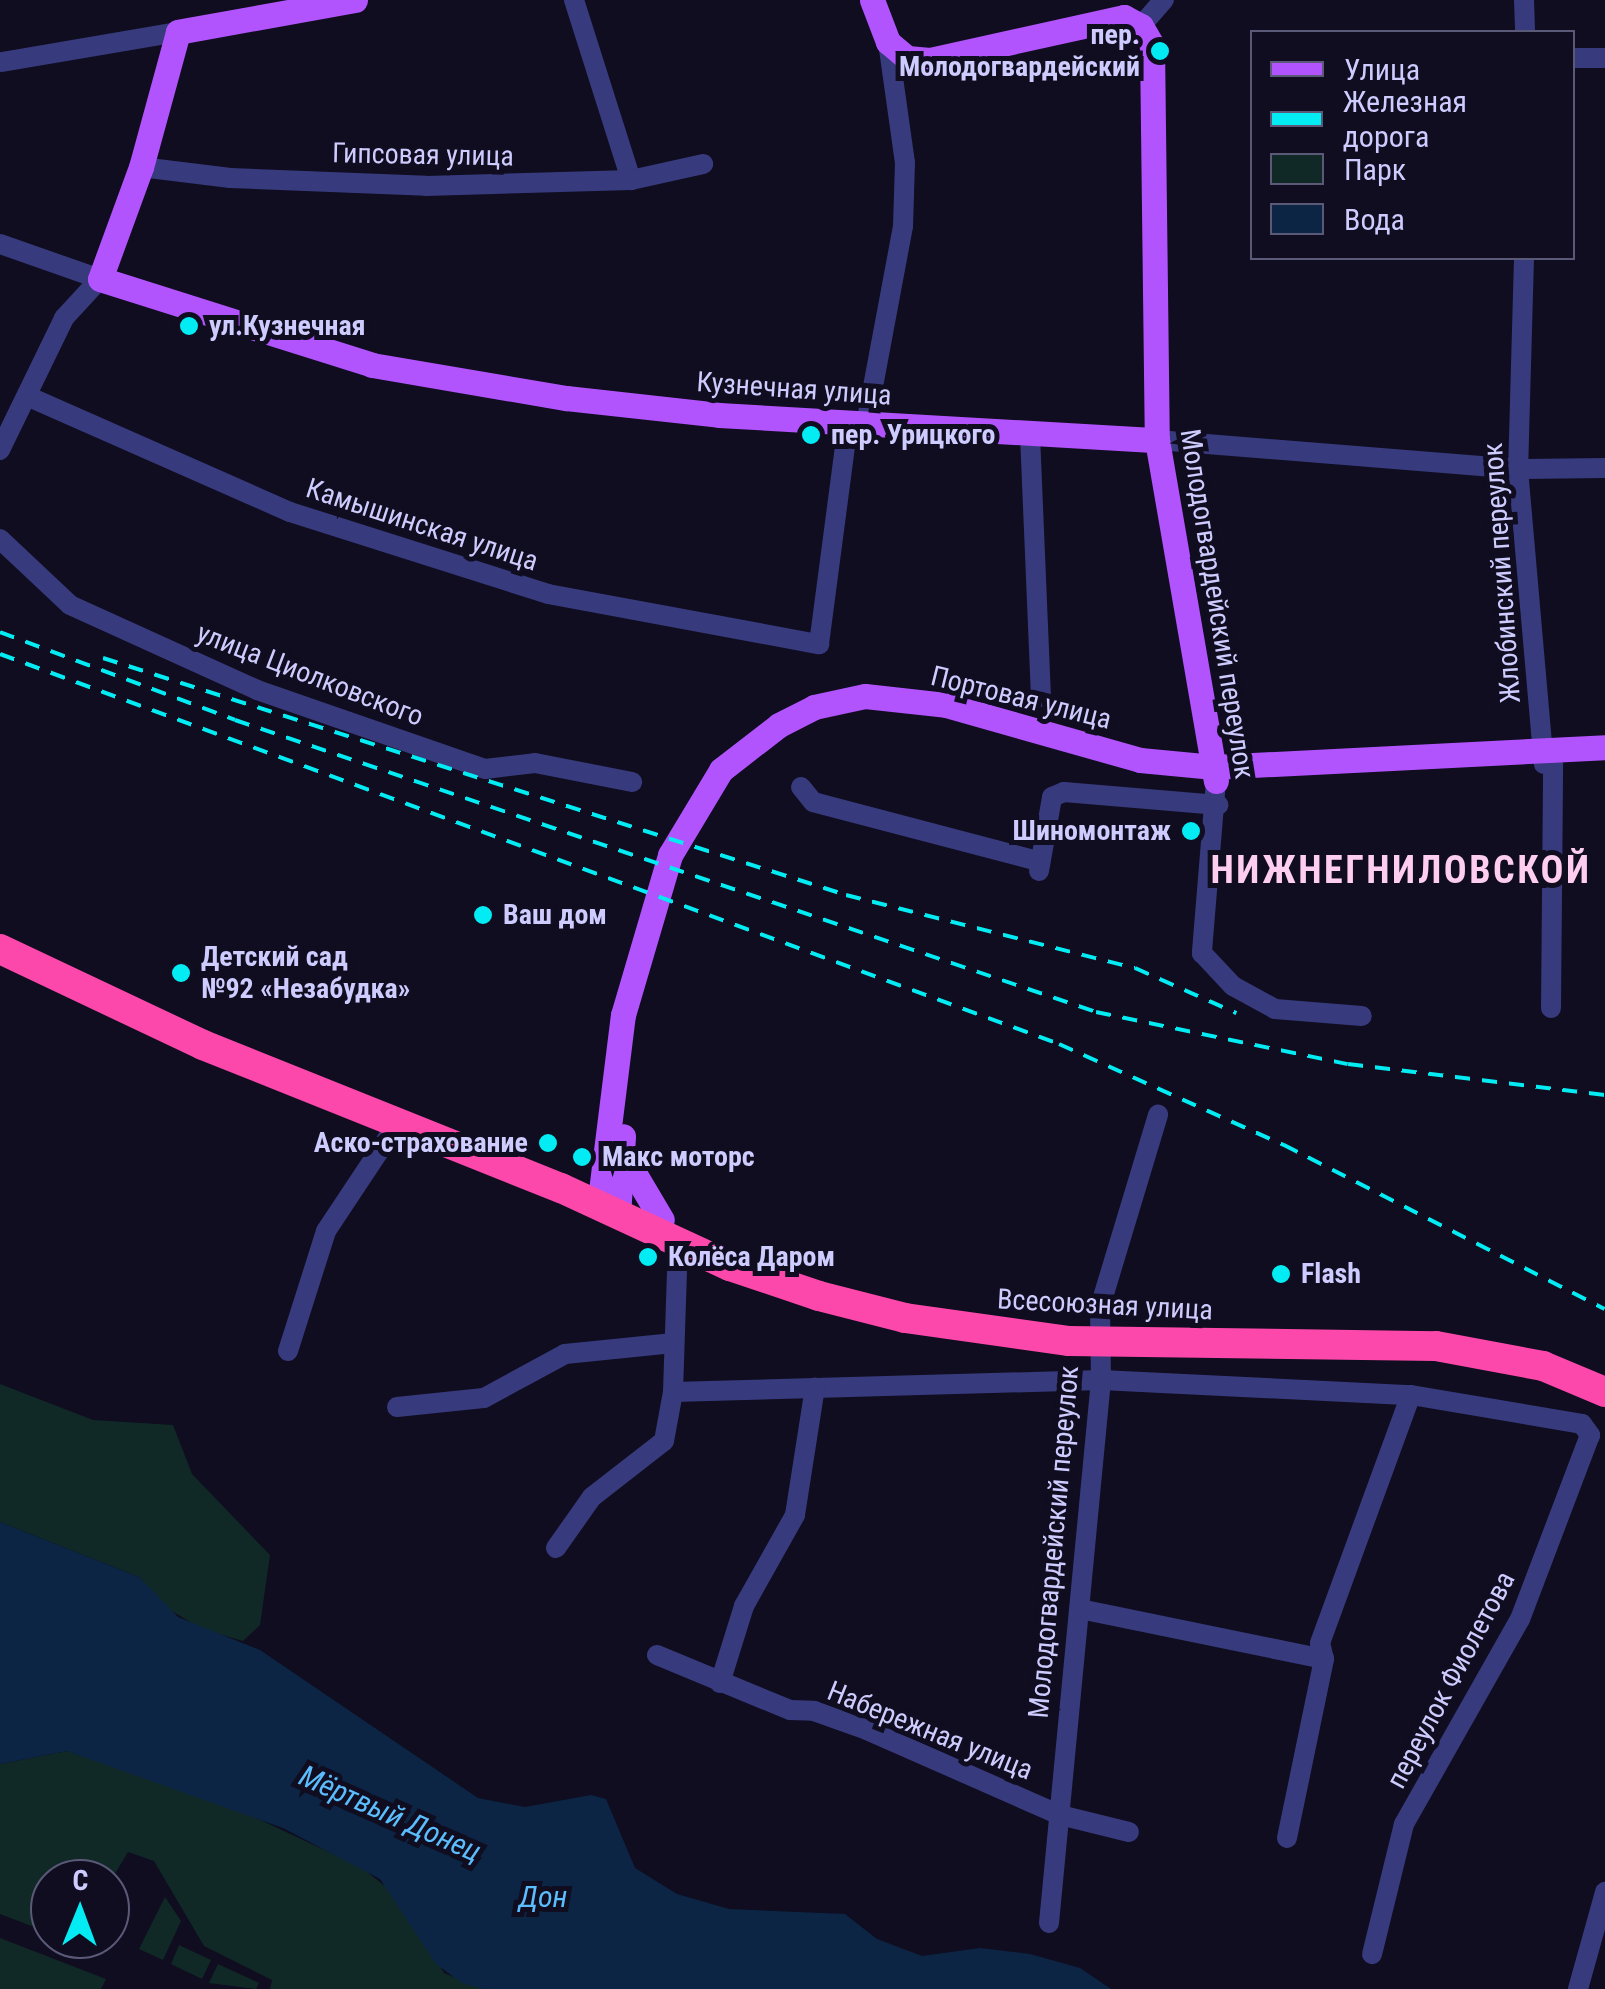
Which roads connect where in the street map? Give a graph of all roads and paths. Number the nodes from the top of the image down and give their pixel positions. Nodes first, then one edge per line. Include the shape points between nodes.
1 (355, 0) edge
2 (574, 0) edge
3 (872, 0) edge
4 (1164, 0) edge
5 (1524, 0) edge
6 (284, 6) edge
7 (1141, 26) junction
8 (1524, 30) edge
9 (178, 32) junction
10 (888, 42) junction
11 (1575, 58) edge
12 (1605, 58) edge
13 (2, 62) edge
14 (703, 164) dead end
15 (141, 167) junction
16 (631, 180) junction
17 (0, 244) edge
18 (1524, 260) edge
19 (100, 279) junction
20 (28, 396) junction
21 (857, 423) junction
22 (1030, 434) junction
23 (1157, 440) junction
24 (0, 450) edge
25 (1605, 468) edge
26 (1518, 469) junction
27 (0, 539) edge
28 (1041, 697) dead end
29 (1605, 747) edge
30 (1547, 759) junction
31 (1605, 762) edge
32 (632, 782) dead end
33 (1216, 784) junction
34 (801, 787) dead end
35 (0, 949) edge
36 (1551, 1008) dead end
37 (1362, 1016) dead end
38 (1158, 1114) dead end
39 (398, 1121) junction
40 (614, 1145) junction
41 (561, 1188) junction
42 (609, 1205) junction
43 (670, 1231) junction
44 (1099, 1333) junction
45 (673, 1343) junction
46 (288, 1351) dead end
47 (1605, 1371) edge
48 (1101, 1380) junction
49 (815, 1388) junction
50 (673, 1392) junction
51 (1605, 1392) edge
52 (1411, 1395) junction
53 (396, 1407) dead end
54 (556, 1548) dead end
55 (1080, 1609) junction
56 (658, 1655) dead end
57 (1324, 1659) junction
58 (720, 1683) junction
59 (1060, 1815) junction
60 (1129, 1832) dead end
61 (1287, 1838) dead end
62 (1605, 1892) edge
63 (1049, 1923) dead end
64 (1372, 1954) dead end
65 (1578, 1989) edge

1 - 6 main road
2 - 16 street
3 - 10 main road
4 - 7 street
5 - 8 street
6 - 9 main road
7 - 10 main road via 1124,17 930,60 908,58
7 - 23 main road, Молодогвардейский переулок via 1153,54
9 - 13 street
9 - 15 main road
10 - 21 street via 905,163 903,226
11 - 12 street
14 - 16 street, Гипсовая улица
15 - 16 street, Гипсовая улица via 230,178 426,186
15 - 19 main road
17 - 19 street, Кузнечная улица
18 - 26 street, Жлобинский переулок
19 - 20 street via 64,318
19 - 21 main road, Кузнечная улица via 372,365 566,398
20 - 21 street, Камышинская улица via 290,512 548,594 818,644
20 - 24 street
21 - 22 main road, Кузнечная улица
22 - 23 main road, Кузнечная улица
22 - 28 street
23 - 26 street, Кузнечная улица
23 - 33 main road, Молодогвардейский переулок
25 - 26 street, Кузнечная улица
26 - 30 street, Жлобинский переулок
27 - 32 street, улица Циолковского via 70,605 257,690 484,769 535,763
29 - 30 main road, Портовая улица
30 - 31 main road, Портовая улица
30 - 33 main road, Портовая улица
30 - 36 street, Жлобинский переулок
33 - 34 street via 1052,797 1039,867 814,802
33 - 37 street, Молодогвардейский переулок via 1202,953 1233,986 1274,1009
33 - 40 main road, Портовая улица via 946,705 865,696 778,725 720,770 670,855 623,1016
35 - 39 highway, Всесоюзная улица via 203,1045
38 - 44 street, Молодогвардейский переулок
39 - 41 highway, Всесоюзная улица
39 - 46 street via 326,1231
40 - 41 main road via 591,1172
40 - 42 main road, Портовая улица
40 - 43 main road
41 - 42 highway, Всесоюзная улица
42 - 43 highway, Всесоюзная улица
43 - 44 highway, Всесоюзная улица via 819,1296 905,1318
43 - 45 street
44 - 47 highway, Всесоюзная улица via 1434,1326 1547,1347
44 - 48 street, Молодогвардейский переулок
44 - 51 highway, Всесоюзная улица via 1436,1346 1544,1366
45 - 50 street
45 - 53 street via 565,1354 484,1398
48 - 49 street
48 - 52 street
48 - 55 street, Молодогвардейский переулок
49 - 50 street
49 - 58 street via 795,1515 744,1606
50 - 54 street via 664,1441 592,1498
52 - 57 street via 1320,1644
52 - 64 street, переулок Фиолетова via 1565,1418 1590,1435 1520,1619 1404,1824
55 - 57 street
55 - 59 street, Молодогвардейский переулок
56 - 58 street, Набережная улица
57 - 61 street
58 - 59 street, Набережная улица via 868,1730
59 - 60 street, Набережная улица
59 - 63 street, Молодогвардейский переулок
62 - 65 street

